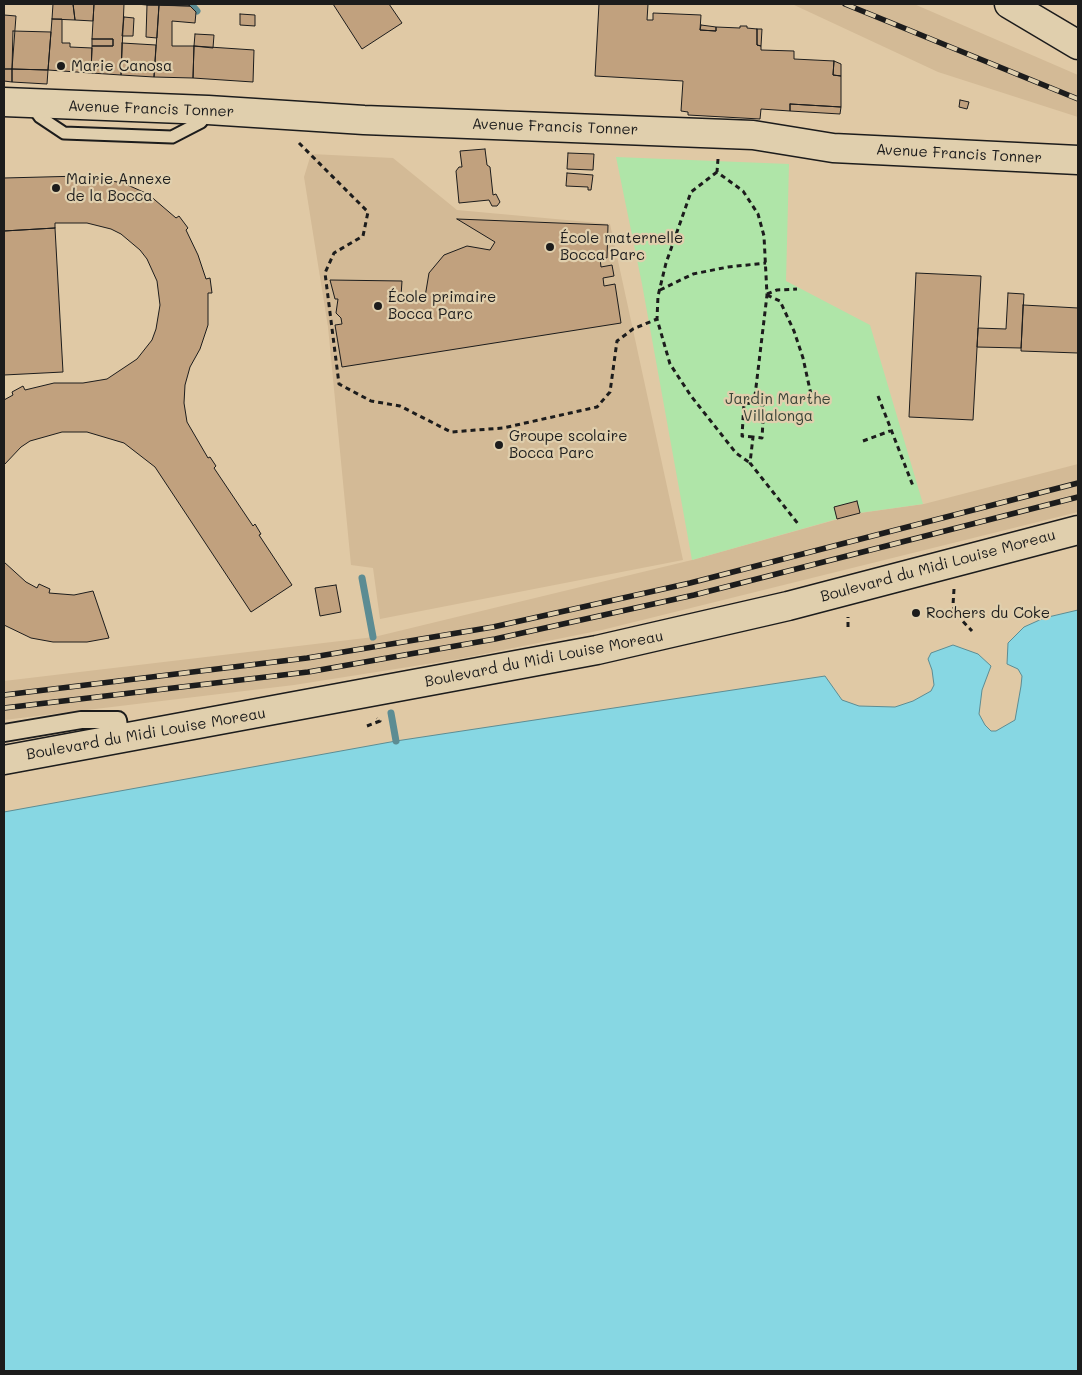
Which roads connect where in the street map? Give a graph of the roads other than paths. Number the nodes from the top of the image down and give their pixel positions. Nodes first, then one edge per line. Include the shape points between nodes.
1 (1009, 4) edge
2 (1078, 45) edge
3 (4, 102) edge
4 (31, 104) junction
5 (4, 109) edge
6 (1078, 160) edge
7 (1078, 530) edge
8 (4, 732) edge
9 (121, 739) junction
10 (4, 760) edge

1 - 2 main road
3 - 4 main road, Avenue Francis Tonner
4 - 5 main road, Avenue Francis Tonner
4 - 6 main road, Avenue Francis Tonner via 753,135 833,148
7 - 9 main road, Boulevard du Midi Louise Moreau via 788,606 597,650
8 - 9 street via 82,720 118,720
9 - 10 main road, Boulevard du Midi Louise Moreau

